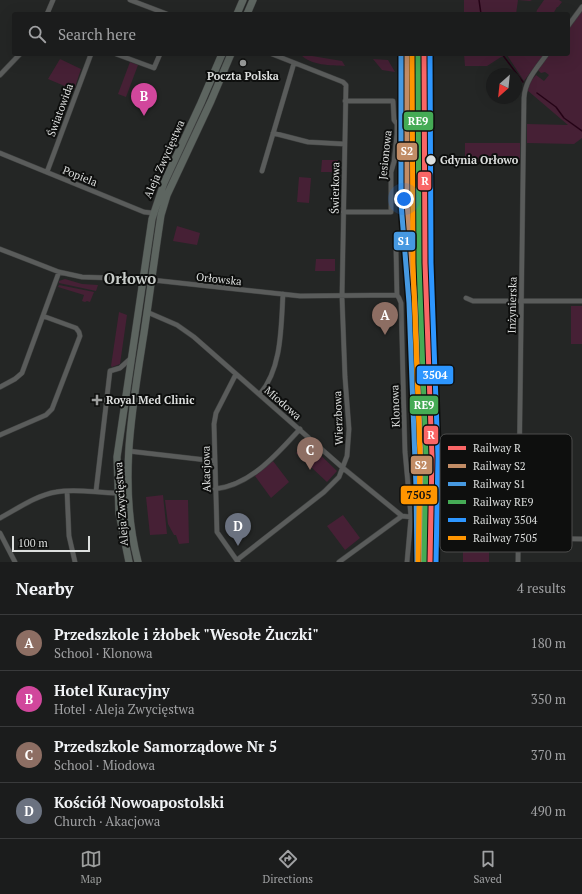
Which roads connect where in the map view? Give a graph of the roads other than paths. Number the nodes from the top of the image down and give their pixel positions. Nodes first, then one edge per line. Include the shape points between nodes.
1 (53, 0) edge
2 (130, 0) edge
3 (243, 0) edge
4 (253, 0) edge
5 (582, 7) edge
6 (47, 12) edge
7 (162, 12) edge
8 (238, 12) edge
9 (248, 12) edge
10 (570, 23) edge
11 (18, 56) edge
12 (90, 56) edge
13 (121, 56) edge
14 (159, 56) edge
15 (221, 56) edge
16 (230, 56) edge
17 (280, 56) edge
18 (546, 56) edge
19 (294, 63) junction
20 (0, 75) edge
21 (345, 101) junction
22 (274, 133) junction
23 (344, 144) junction
24 (0, 153) edge
25 (262, 171) dead end
26 (47, 172) junction
27 (343, 212) junction
28 (153, 214) junction
29 (0, 249) edge
30 (396, 250) dead end
31 (59, 272) junction
32 (143, 279) junction
33 (152, 281) junction
34 (283, 294) junction
35 (396, 296) junction
36 (342, 297) junction
37 (466, 298) dead end
38 (521, 301) junction
39 (582, 301) edge
40 (147, 312) junction
41 (43, 316) junction
42 (130, 359) junction
43 (236, 374) junction
44 (0, 387) edge
45 (260, 394) junction
46 (300, 429) junction
47 (519, 434) edge
48 (0, 435) edge
49 (128, 451) junction
50 (215, 461) junction
51 (343, 468) junction
52 (215, 489) junction
53 (67, 491) junction
54 (96, 491) junction
55 (117, 493) junction
56 (402, 516) junction
57 (411, 517) junction
58 (0, 518) edge
59 (0, 533) edge
60 (572, 540) edge
61 (582, 540) edge
62 (237, 561) edge
63 (15, 562) edge
64 (75, 562) edge
65 (129, 562) edge
66 (138, 562) edge
67 (339, 562) edge
68 (408, 562) edge

1 - 6 street
2 - 7 street
3 - 8 main road
4 - 9 main road
5 - 10 street
11 - 20 street
12 - 26 street, Światowida
13 - 14 street via 154,68
15 - 28 main road, Aleja Zwycięstwa via 164,183
16 - 33 main road, Aleja Zwycięstwa via 167,195 161,215
17 - 19 street
18 - 38 street, Inżynierska via 528,81 525,92
19 - 21 street, Świerkowa via 343,82 346,87
19 - 22 street
21 - 23 street, Świerkowa
21 - 27 street, Jesionowa via 393,101 398,134 390,172 391,212
22 - 23 street via 318,143
22 - 25 street
23 - 27 street, Świerkowa
24 - 26 street, Popiela
26 - 28 street, Popiela
27 - 36 street, Świerkowa
28 - 32 main road, Aleja Zwycięstwa
29 - 31 street, Orłowska
30 - 35 street
31 - 32 street, Orłowska via 82,277
31 - 41 street
32 - 33 street, Orłowska
32 - 42 main road, Aleja Zwycięstwa
33 - 34 street, Orłowska
33 - 40 main road, Aleja Zwycięstwa
34 - 36 street, Orłowska
34 - 45 street via 274,366
35 - 36 street, Orłowska
35 - 57 street, Klonowa via 401,303 405,452
36 - 51 street, Wierzbowa via 349,429 347,456
37 - 38 street via 473,301
38 - 39 street
38 - 47 street, Inżynierska
40 - 43 street, Miodowa via 182,328
40 - 49 main road, Aleja Zwycięstwa
41 - 44 street via 22,373
41 - 48 street via 76,328 80,336 52,409 46,415
42 - 54 street via 120,368 110,371
42 - 55 main road, Aleja Zwycięstwa via 118,438
43 - 45 street, Miodowa
43 - 50 street, Akacjowa via 215,417
45 - 46 street, Miodowa
46 - 51 street, Miodowa
46 - 52 street via 258,470 235,485
49 - 50 street
49 - 66 main road, Aleja Zwycięstwa via 128,491
50 - 52 street, Akacjowa
51 - 56 street, Miodowa
51 - 62 street, Wierzbowa via 339,477 324,492
52 - 62 street, Akacjowa via 217,532
53 - 54 street
53 - 58 street via 42,496
53 - 64 street via 69,536
54 - 55 street
55 - 65 main road, Aleja Zwycięstwa
56 - 57 street
56 - 67 street
57 - 68 street, Klonowa
59 - 63 street
60 - 61 street

